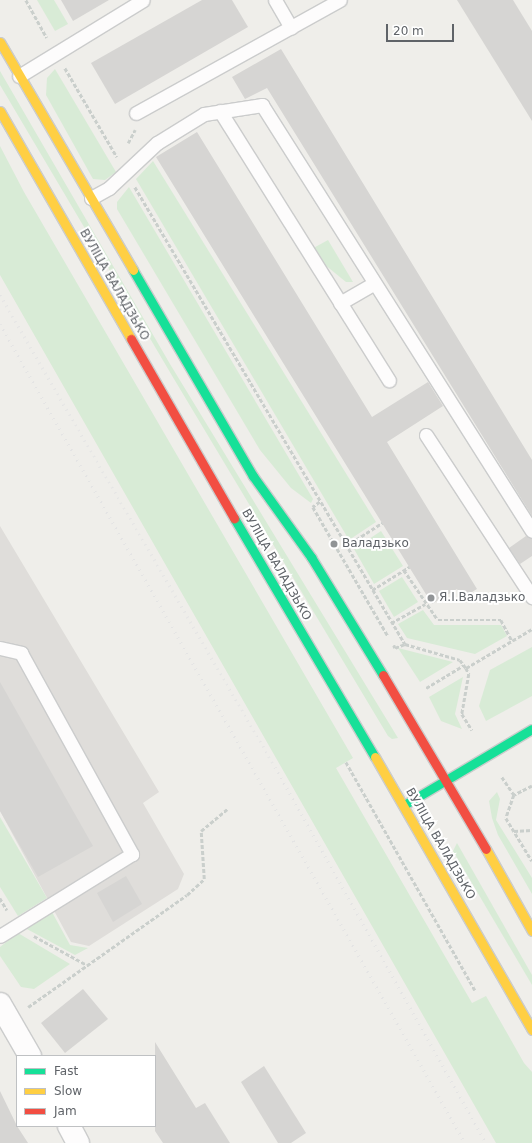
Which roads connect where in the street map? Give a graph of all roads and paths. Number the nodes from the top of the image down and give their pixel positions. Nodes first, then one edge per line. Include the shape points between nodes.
1 (26, 0) edge
2 (143, 0) edge
3 (275, 0) edge
4 (340, 0) edge
5 (291, 28) junction
6 (0, 42) edge
7 (56, 53) junction
8 (19, 76) junction
9 (0, 111) edge
10 (220, 111) junction
11 (136, 113) joint
12 (126, 146) dead end
13 (122, 152) dead end
14 (118, 158) junction
15 (127, 172) junction
16 (91, 198) junction
17 (374, 283) junction
18 (340, 303) junction
19 (389, 380) dead end
20 (426, 435) dead end
21 (320, 502) junction
22 (382, 523) dead end
23 (532, 531) edge
24 (346, 546) junction
25 (409, 567) dead end
26 (404, 570) junction
27 (372, 590) junction
28 (532, 597) edge
29 (425, 604) junction
30 (392, 623) junction
31 (532, 629) edge
32 (512, 641) junction
33 (404, 644) junction
34 (0, 648) edge
35 (464, 665) junction
36 (466, 668) junction
37 (426, 688) dead end
38 (532, 729) edge
39 (472, 730) dead end
40 (346, 762) dead end
41 (502, 777) dead end
42 (447, 779) junction
43 (532, 786) edge
44 (514, 795) junction
45 (404, 805) junction
46 (227, 809) dead end
47 (532, 830) edge
48 (514, 831) junction
49 (532, 861) edge
50 (0, 898) edge
51 (16, 925) junction
52 (532, 931) edge
53 (0, 936) edge
54 (87, 965) junction
55 (475, 990) dead end
56 (5, 1012) edge
57 (532, 1030) edge
58 (29, 1055) edge
59 (70, 1127) edge
60 (78, 1143) edge

1 - 7 path
2 - 7 lane
3 - 5 lane
4 - 5 lane
5 - 11 lane
6 - 8 main road, ВУЛІЦА ВАЛАДЗЬКО
7 - 8 lane
7 - 14 path
8 - 16 main road, ВУЛІЦА ВАЛАДЗЬКО
9 - 45 main road, ВУЛІЦА ВАЛАДЗЬКО via 288,612
10 - 15 lane via 204,114 157,143
10 - 17 lane via 262,105
10 - 18 lane
11 - 12 path via 135,134
13 - 14 path
14 - 15 path
15 - 16 lane
15 - 21 path
16 - 42 main road, ВУЛІЦА ВАЛАДЗЬКО via 253,476 311,556
17 - 18 lane
17 - 23 lane
18 - 19 lane
20 - 28 lane
21 - 24 path
21 - 33 path via 313,507 395,648
22 - 24 path
24 - 27 path
25 - 26 path
26 - 27 path
26 - 29 path
27 - 30 path
29 - 30 path
29 - 32 path via 438,620 501,620
30 - 33 path
31 - 32 path
32 - 36 path
33 - 35 path via 460,660
34 - 51 lane via 21,653 132,854
35 - 36 path
35 - 37 path
36 - 39 path via 470,674 462,714
38 - 42 main road
40 - 55 path
41 - 44 path
42 - 45 main road
42 - 52 main road, ВУЛІЦА ВАЛАДЗЬКО
43 - 44 path
44 - 48 path via 506,818
45 - 57 main road, ВУЛІЦА ВАЛАДЗЬКО
46 - 54 path via 201,831 204,879 187,895
47 - 48 path
48 - 49 path
50 - 51 path
51 - 53 lane
51 - 54 path
54 - 56 path
56 - 58 street
59 - 60 street

